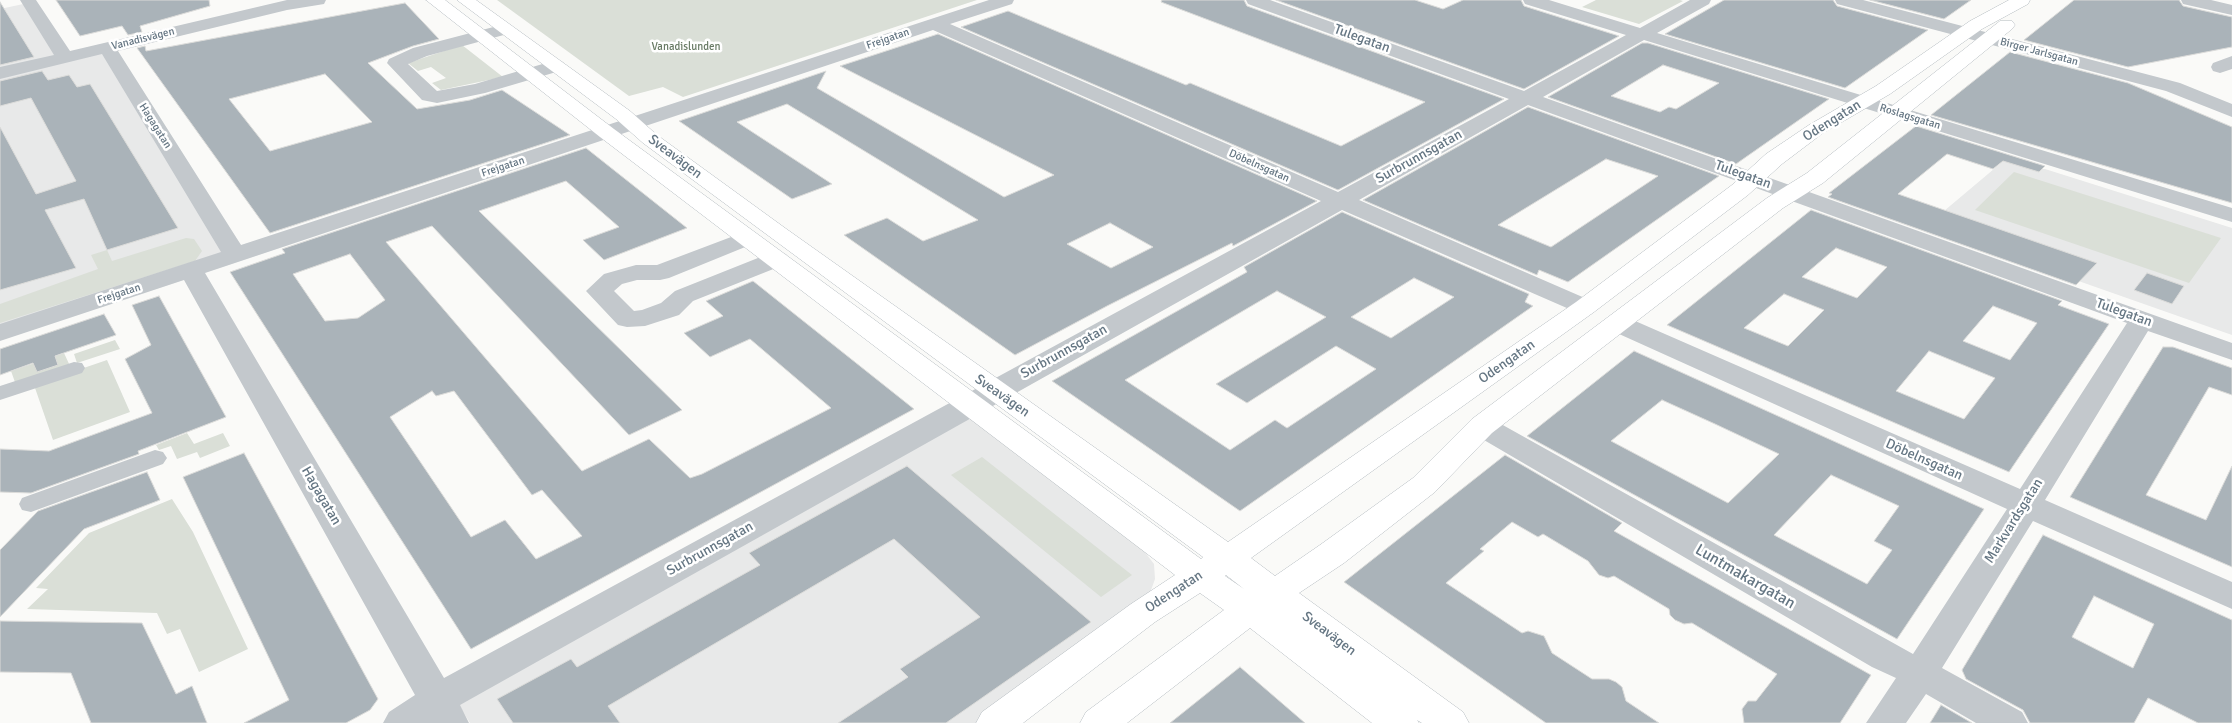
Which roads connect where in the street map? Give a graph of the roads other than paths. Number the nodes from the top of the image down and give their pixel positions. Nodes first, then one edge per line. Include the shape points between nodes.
1 (28, 0) edge
2 (318, 0) edge
3 (434, 0) edge
4 (465, 0) edge
5 (1006, 0) edge
6 (1254, 0) edge
7 (1531, 0) edge
8 (1703, 0) edge
9 (1843, 0) edge
10 (1867, 0) edge
11 (2189, 0) edge
12 (2021, 1) edge
13 (293, 2) edge
14 (2232, 10) edge
15 (934, 24) junction
16 (504, 28) junction
17 (1969, 30) junction
18 (481, 35) junction
19 (1993, 36) junction
20 (1633, 38) junction
21 (107, 48) junction
22 (65, 58) junction
23 (556, 66) junction
24 (0, 73) edge
25 (531, 74) junction
26 (2185, 91) junction
27 (2232, 94) edge
28 (1526, 98) junction
29 (1861, 102) junction
30 (2232, 105) edge
31 (2232, 111) edge
32 (1896, 113) junction
33 (634, 124) junction
34 (607, 133) junction
35 (1752, 178) junction
36 (1790, 192) junction
37 (1338, 201) junction
38 (2232, 215) edge
39 (747, 238) junction
40 (235, 255) junction
41 (777, 259) junction
42 (191, 270) junction
43 (1584, 307) junction
44 (2142, 320) junction
45 (1616, 323) junction
46 (0, 333) edge
47 (2232, 352) edge
48 (74, 368) dead end
49 (0, 393) edge
50 (983, 397) junction
51 (1482, 426) junction
52 (155, 458) dead end
53 (31, 504) dead end
54 (2024, 505) junction
55 (1213, 567) junction
56 (2232, 596) edge
57 (1261, 601) junction
58 (1920, 673) junction
59 (444, 712) edge
60 (402, 723) edge
61 (995, 723) edge
62 (1099, 723) edge
63 (1400, 723) edge
64 (1450, 723) edge
65 (1885, 723) edge
66 (2009, 723) edge

1 - 22 street
2 - 13 street, Vanadisvägen
3 - 18 main road, Sveavägen
4 - 16 main road, Sveavägen
5 - 15 street, Frejgatan
6 - 28 street, Tulegatan
7 - 20 street, Roslagsgatan
8 - 20 street, Surbrunnsgatan
9 - 17 street, Birger Jarlsgatan
10 - 17 street, Birger Jarlsgatan
11 - 14 street
12 - 17 main road, Odengatan
12 - 19 main road, Odengatan via 2020,10
13 - 21 street, Vanadisvägen
15 - 33 street, Frejgatan
15 - 37 street, Döbelnsgatan
16 - 18 street
16 - 23 main road, Sveavägen
17 - 19 street, Birger Jarlsgatan
17 - 29 main road, Odengatan
18 - 25 main road, Sveavägen
18 - 25 street via 420,52 396,63 429,96 437,98
19 - 26 street, Birger Jarlsgatan
19 - 27 street, Birger Jarlsgatan
19 - 32 main road, Odengatan
20 - 28 street, Surbrunnsgatan
20 - 29 street, Roslagsgatan
21 - 22 street, Vanadisvägen
21 - 40 street, Hagagatan
22 - 24 street, Vanadisvägen
23 - 25 street
23 - 33 main road, Sveavägen
25 - 34 main road, Sveavägen
26 - 30 street
26 - 31 street, Birger Jarlsgatan
28 - 35 street, Tulegatan
28 - 37 street, Surbrunnsgatan
29 - 32 street, Roslagsgatan
29 - 35 main road, Odengatan via 1816,129
32 - 36 main road, Odengatan via 1815,178
32 - 38 street, Roslagsgatan
33 - 34 street, Frejgatan
33 - 50 main road, Sveavägen
34 - 39 main road, Sveavägen
34 - 40 street, Frejgatan
35 - 36 street, Tulegatan
35 - 43 main road, Odengatan
36 - 44 street, Tulegatan
36 - 45 main road, Odengatan
37 - 43 street, Döbelnsgatan
37 - 50 street, Surbrunnsgatan
39 - 41 main road, Sveavägen
39 - 41 street via 660,273 636,272 613,280 599,291 628,319 645,318 670,309 684,296
40 - 42 street, Frejgatan
41 - 50 main road, Sveavägen
42 - 46 street, Frejgatan
42 - 59 street, Hagagatan
43 - 55 main road, Odengatan
44 - 47 street, Tulegatan
44 - 54 street, Markvardsgatan
45 - 51 main road, Odengatan
45 - 54 street, Döbelnsgatan
48 - 49 street
50 - 55 main road, Sveavägen via 1142,534
50 - 59 street, Surbrunnsgatan
51 - 57 main road, Odengatan via 1424,485 1332,554
51 - 58 street, Luntmakargatan via 1885,657
52 - 53 street
54 - 56 street, Döbelnsgatan
54 - 58 street, Markvardsgatan
55 - 57 main road, Sveavägen
55 - 61 main road, Odengatan via 1143,613
57 - 62 main road, Odengatan
57 - 63 main road, Sveavägen
57 - 64 main road, Sveavägen
58 - 65 street, Markvardsgatan
58 - 66 street, Luntmakargatan
59 - 60 street, Surbrunnsgatan

